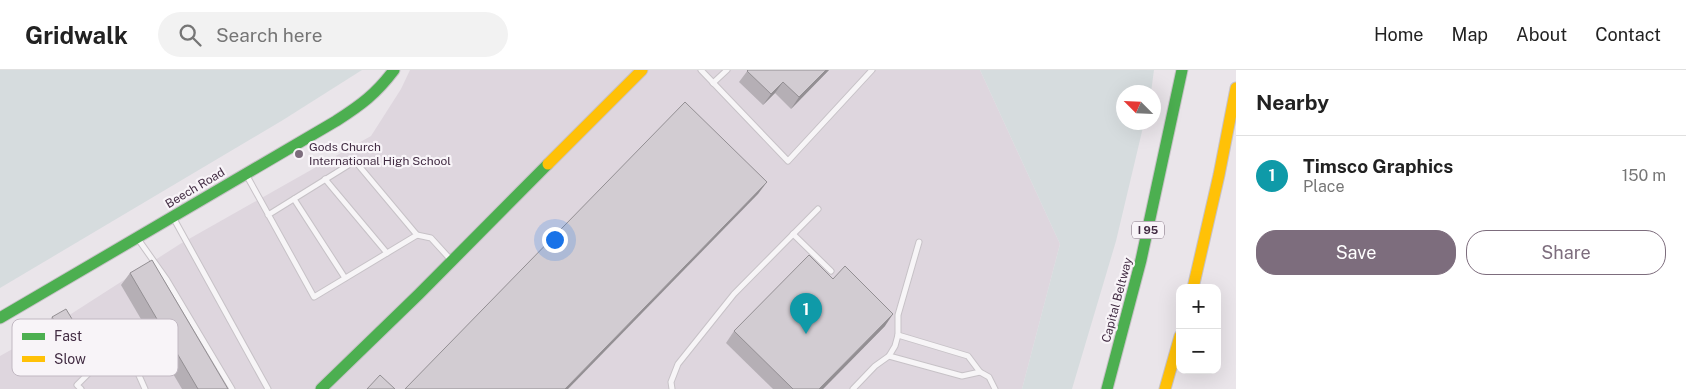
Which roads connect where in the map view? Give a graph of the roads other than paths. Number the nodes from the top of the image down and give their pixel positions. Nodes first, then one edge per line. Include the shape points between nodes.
1 (394, 70) edge
2 (642, 70) edge
3 (701, 70) edge
4 (727, 70) edge
5 (872, 70) edge
6 (1182, 70) edge
7 (713, 83) junction
8 (1236, 88) edge
9 (245, 174) junction
10 (325, 179) junction
11 (294, 199) junction
12 (818, 209) dead end
13 (268, 215) junction
14 (174, 217) junction
15 (417, 234) junction
16 (793, 234) junction
17 (138, 238) junction
18 (919, 242) dead end
19 (387, 253) junction
20 (452, 261) junction
21 (831, 271) dead end
22 (345, 278) junction
23 (1194, 284) edge
24 (0, 318) edge
25 (898, 335) junction
26 (1176, 351) edge
27 (889, 356) junction
28 (980, 372) junction
29 (86, 376) edge
30 (140, 376) edge
31 (80, 389) edge
32 (146, 389) edge
33 (232, 389) edge
34 (268, 389) edge
35 (321, 389) edge
36 (672, 389) edge
37 (853, 389) edge
38 (995, 389) edge
39 (1107, 389) edge
40 (1166, 389) edge

1 - 9 main road, Beech Road via 381,88 359,106
2 - 20 main road
3 - 7 lane
4 - 7 lane
5 - 7 lane via 788,161
6 - 39 main road, Capital Beltway / I 95 via 1142,260
8 - 23 main road
9 - 13 lane
9 - 14 main road, Beech Road
10 - 11 lane
10 - 15 lane via 355,161
10 - 19 lane
11 - 13 lane
11 - 22 lane
12 - 16 lane
13 - 22 lane via 314,297
14 - 17 main road, Beech Road
14 - 34 lane
15 - 19 lane
15 - 20 lane via 431,238
16 - 21 lane
16 - 36 lane via 734,294 686,353 678,364 671,382
17 - 24 main road, Beech Road
17 - 33 lane
18 - 25 lane via 898,314
19 - 22 lane
20 - 35 main road
25 - 27 lane
25 - 28 lane via 968,356
26 - 40 main road
27 - 28 lane via 962,376
27 - 37 lane
28 - 38 lane via 989,377
29 - 31 lane via 77,385
30 - 32 lane

